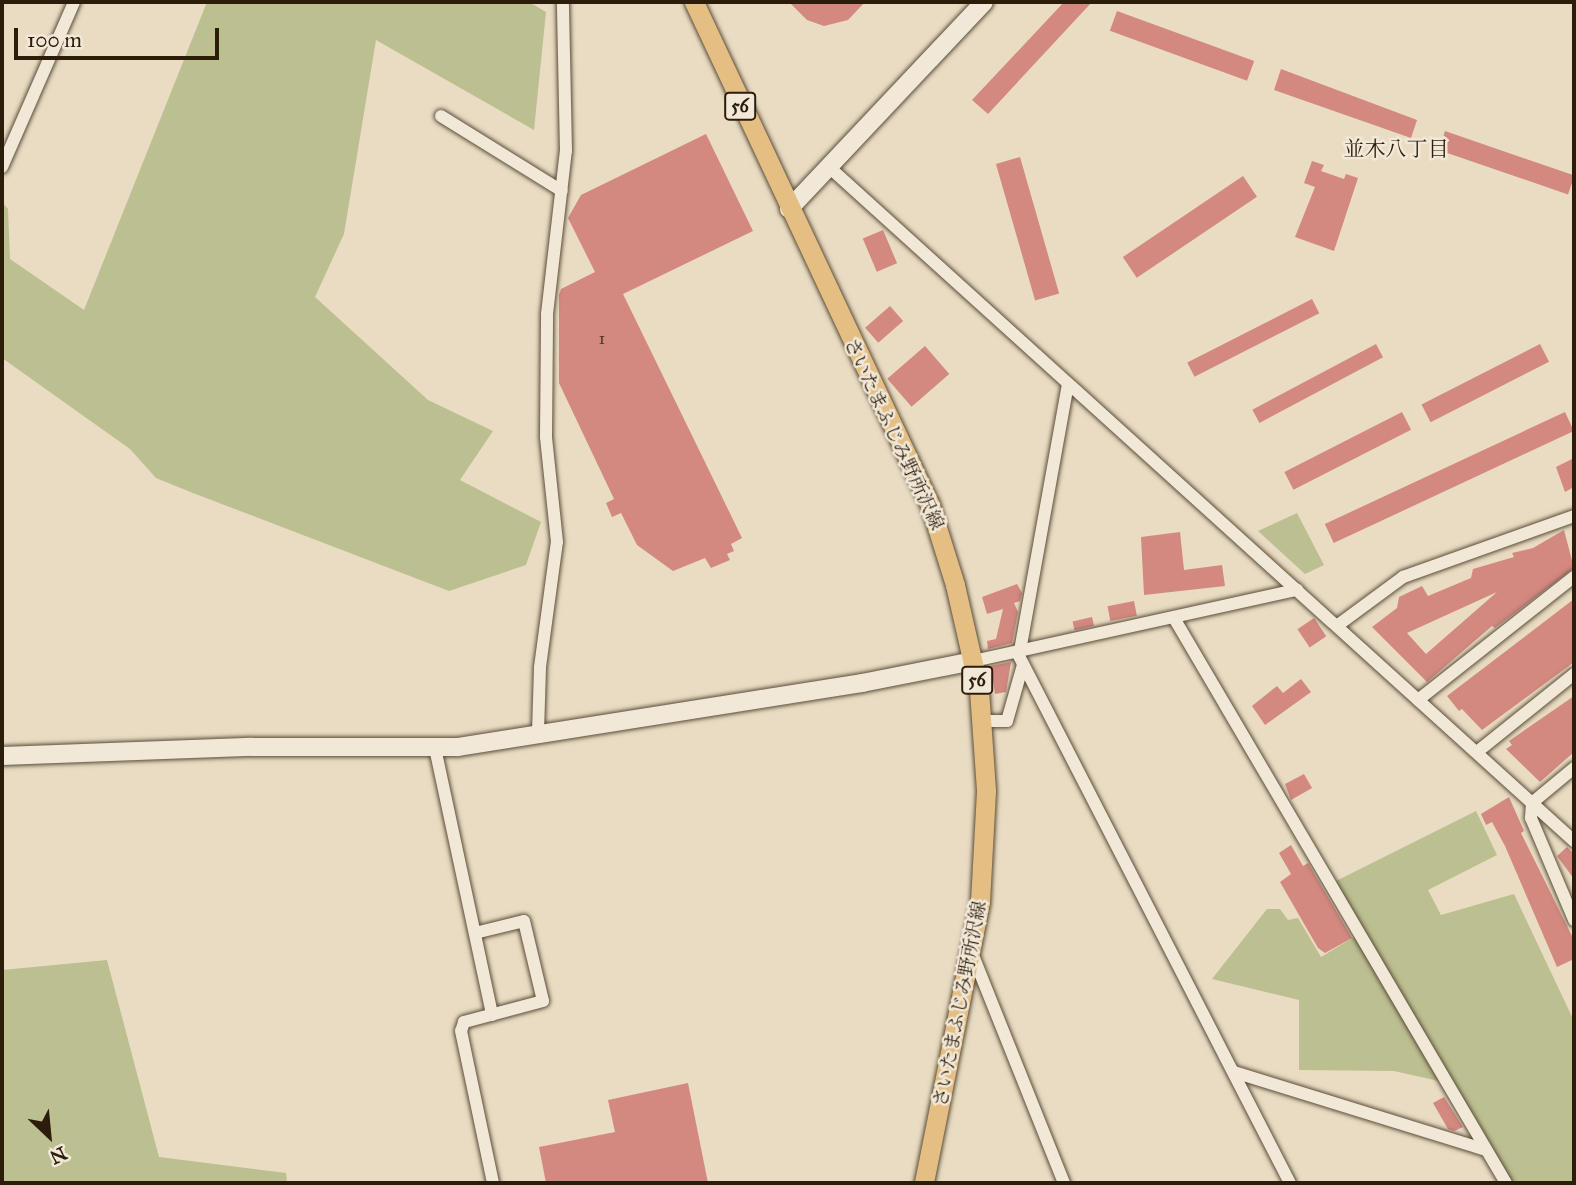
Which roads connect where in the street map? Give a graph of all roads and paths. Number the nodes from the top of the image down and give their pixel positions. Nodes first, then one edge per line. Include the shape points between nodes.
1 (74, 2) edge
2 (563, 2) edge
3 (694, 2) edge
4 (984, 2) edge
5 (441, 116) dead end
6 (2, 167) edge
7 (828, 167) junction
8 (562, 191) junction
9 (789, 209) junction
10 (1068, 384) junction
11 (1572, 521) edge
12 (1574, 577) edge
13 (1297, 590) junction
14 (1174, 618) junction
15 (1338, 625) junction
16 (1020, 650) junction
17 (973, 661) junction
18 (1023, 665) junction
19 (1574, 674) edge
20 (1418, 700) junction
21 (983, 721) junction
22 (538, 732) junction
23 (435, 748) junction
24 (1477, 752) junction
25 (2, 756) edge
26 (1574, 768) edge
27 (1532, 803) junction
28 (1574, 841) edge
29 (1574, 920) edge
30 (475, 933) junction
31 (972, 953) junction
32 (492, 1015) junction
33 (1234, 1072) junction
34 (1486, 1150) junction
35 (493, 1183) edge
36 (923, 1183) edge
37 (1064, 1183) edge
38 (1290, 1183) edge
39 (1506, 1183) edge

1 - 6 street
2 - 8 street via 566,151
3 - 9 main road, さいたまふじみ野所沢線 / 56
4 - 7 street
5 - 8 street
7 - 9 street
7 - 10 street
8 - 22 street via 547,314 547,438 557,542 540,667
9 - 17 main road, さいたまふじみ野所沢線 / 56 via 930,505
10 - 13 street
10 - 16 street
11 - 15 street via 1403,576
12 - 20 street
13 - 14 street
13 - 15 street
14 - 16 street
14 - 34 street
15 - 20 street
16 - 17 street
16 - 18 street
17 - 21 main road, さいたまふじみ野所沢線 / 56
17 - 22 street via 862,683
18 - 21 street via 1007,721
18 - 33 street
19 - 24 street
20 - 24 street
21 - 31 main road, さいたまふじみ野所沢線 / 56 via 986,832
22 - 23 street
23 - 25 street via 252,747
23 - 30 street
24 - 27 street
26 - 27 street
27 - 28 street
27 - 29 street via 1533,828
30 - 32 street
30 - 32 street via 524,921 543,1001
31 - 36 main road, さいたまふじみ野所沢線 / 56
31 - 37 street
32 - 35 street via 464,1022 461,1031
33 - 34 street
33 - 38 street
34 - 39 street

